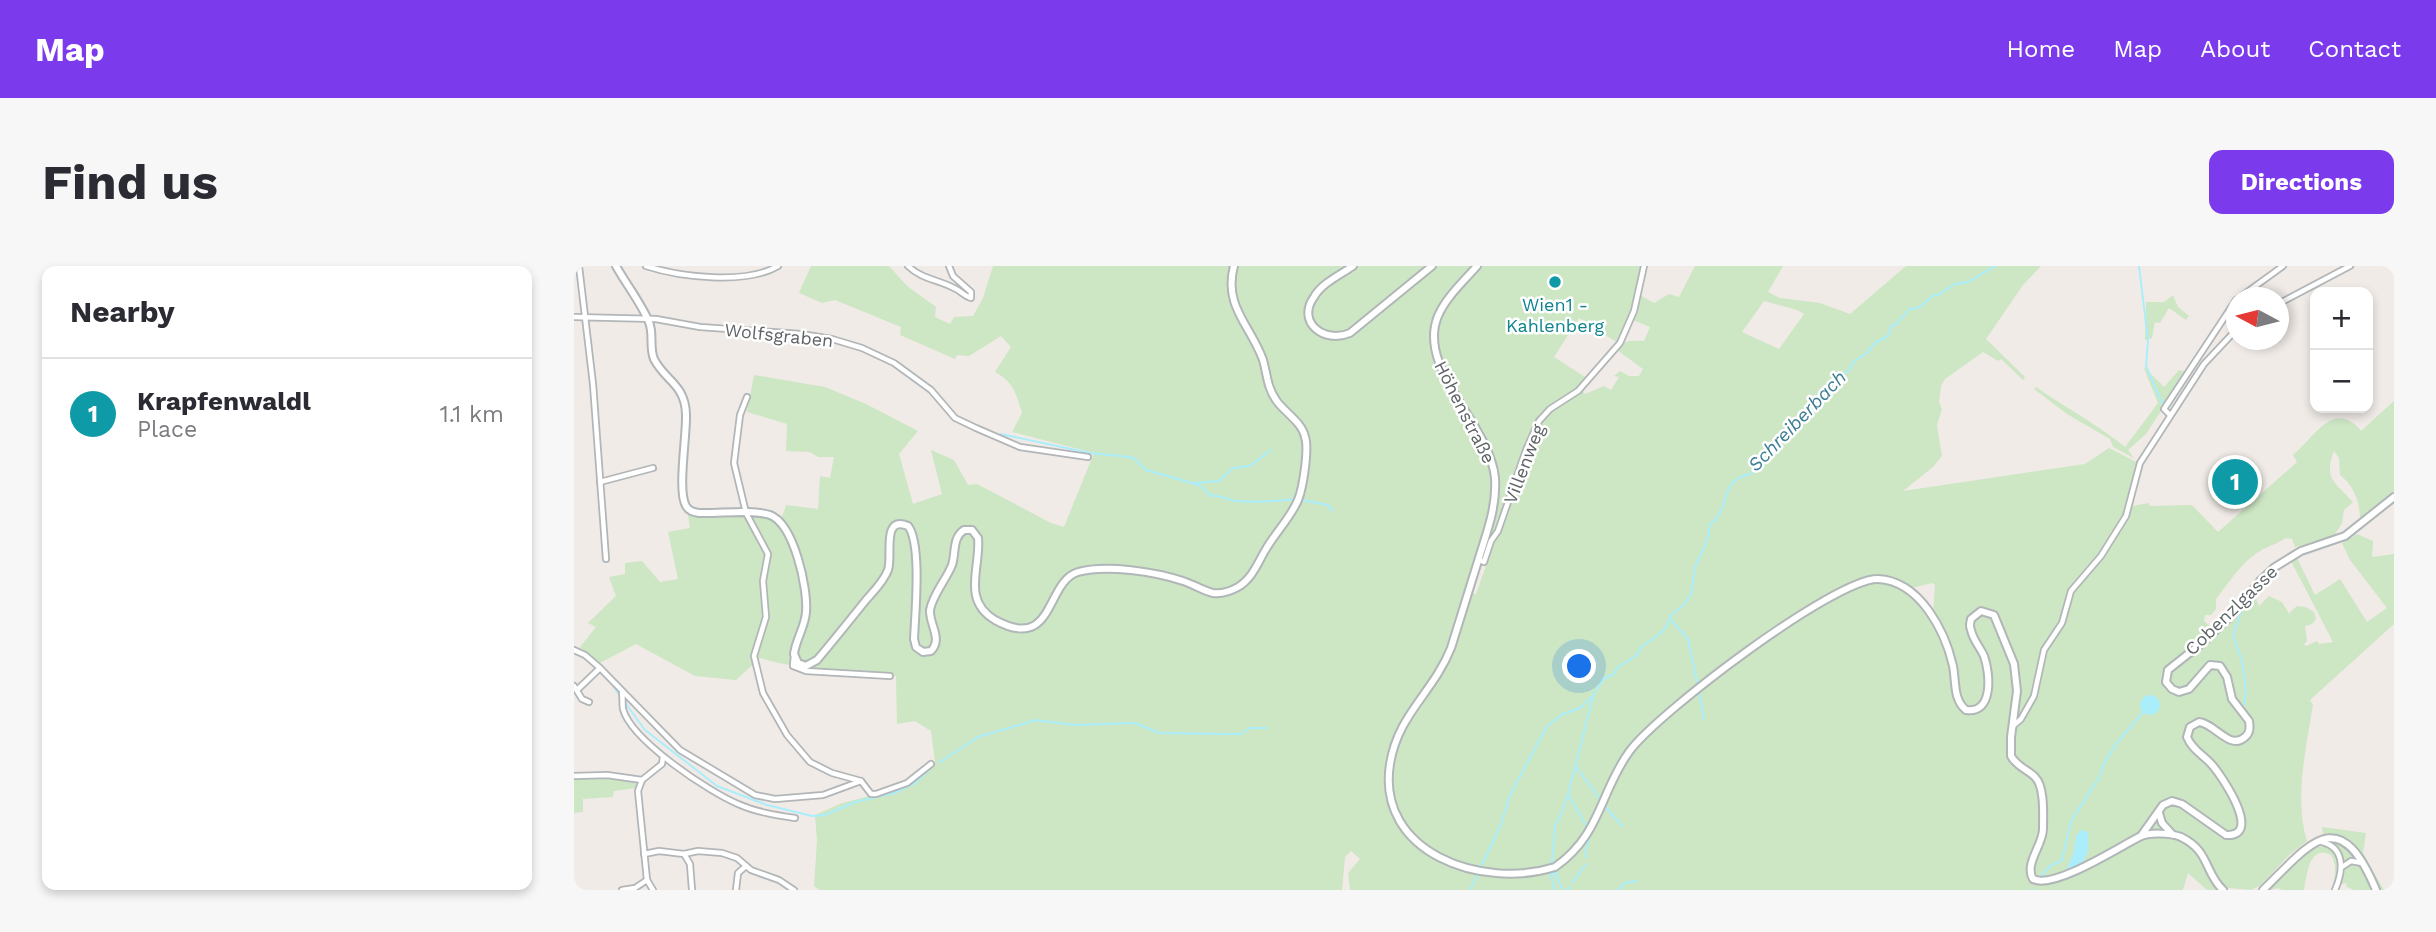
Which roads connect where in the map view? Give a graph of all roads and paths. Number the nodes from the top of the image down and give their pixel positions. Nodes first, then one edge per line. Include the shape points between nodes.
1 (579, 266) edge
2 (616, 266) edge
3 (646, 266) edge
4 (778, 266) edge
5 (908, 266) edge
6 (949, 266) edge
7 (1234, 266) edge
8 (1353, 266) edge
9 (1432, 266) edge
10 (1477, 266) edge
11 (1644, 266) edge
12 (2283, 266) edge
13 (2350, 266) edge
14 (2254, 287) edge
15 (2289, 298) edge
16 (574, 317) edge
17 (585, 317) junction
18 (2226, 317) edge
19 (647, 319) junction
20 (2226, 341) edge
21 (747, 397) dead end
22 (2170, 415) junction
23 (1088, 457) dead end
24 (653, 468) dead end
25 (600, 482) junction
26 (2394, 497) edge
27 (746, 513) junction
28 (606, 559) dead end
29 (1478, 560) junction
30 (574, 650) edge
31 (794, 655) junction
32 (600, 668) junction
33 (890, 676) dead end
34 (576, 688) edge
35 (623, 697) junction
36 (589, 702) dead end
37 (2013, 726) junction
38 (663, 756) junction
39 (931, 764) dead end
40 (574, 776) edge
41 (642, 780) junction
42 (861, 781) junction
43 (2159, 813) junction
44 (795, 818) dead end
45 (2172, 834) junction
46 (2141, 836) junction
47 (2314, 841) junction
48 (645, 854) junction
49 (684, 855) junction
50 (1422, 855) dead end
51 (2362, 863) junction
52 (746, 866) junction
53 (2341, 867) junction
54 (647, 880) junction
55 (1524, 880) dead end
56 (622, 890) edge
57 (653, 890) edge
58 (692, 890) edge
59 (736, 890) edge
60 (794, 890) edge
61 (2223, 890) edge
62 (2263, 890) edge
63 (2335, 890) edge
64 (2376, 890) edge

1 - 17 street
2 - 19 street
3 - 4 street via 671,274 743,278
5 - 6 street via 915,274 971,298
7 - 31 street via 1231,289 1261,355 1271,393 1304,433 1306,442 1298,499 1253,573 1234,589 1216,593 1154,575 1116,569 1084,571 1064,582 1044,618 1035,625 1013,626 998,621 980,605 974,583 978,537 972,530 962,531 932,604 936,644 926,652 917,649 914,641 914,535 908,526 898,524 890,533 890,562 882,581 815,662 802,665
8 - 9 street via 1310,303 1311,321 1324,335 1338,337 1353,331
10 - 29 street, Höhenstraße via 1443,307 1434,338 1439,363 1494,469 1493,509
11 - 29 street, Villenweg via 1626,333 1580,389 1539,421 1498,531 1484,562
12 - 14 street
13 - 15 street
16 - 17 street, Wolfsgraben
17 - 19 street, Wolfsgraben
17 - 25 street
18 - 22 street via 2164,409
19 - 23 street, Wolfsgraben via 801,334 862,348 894,363 931,390 955,418 1020,447
19 - 27 street via 654,358 679,388 685,406 683,493 687,507 696,513
20 - 22 street via 2204,364
21 - 27 street via 733,457
22 - 37 street via 2140,463 2123,522 2071,591 2062,623 2044,650 2034,696
24 - 25 street
25 - 28 street
26 - 43 street, Cobenzlgasse via 2345,536 2301,551 2275,567 2237,610 2169,668 2168,685 2181,692 2207,667 2222,667 2232,699 2250,728 2236,741 2202,722 2192,725 2187,734 2191,745 2220,775 2240,813 2243,823 2238,832 2222,834 2176,801 2165,804
27 - 31 street via 767,514 781,523 801,570 806,611
27 - 42 street via 768,554 762,586 766,617 754,656 764,693 787,735 810,762
29 - 50 street, Höhenstraße via 1445,662 1408,715 1392,752 1393,806 1406,836
30 - 32 street
31 - 33 street via 793,666 806,671
32 - 34 street
32 - 35 street
34 - 36 street
35 - 38 street via 623,712 633,727
35 - 42 street via 686,754 761,797 823,794
37 - 46 street via 2011,756 2037,779 2040,789 2043,831 2031,867 2037,883 2055,886 2086,874
37 - 55 street via 2016,672 1993,614 1979,612 1970,621 1988,678 1984,703 1969,711 1958,701 1940,632 1923,605 1907,589 1886,580 1852,585 1753,646 1634,745 1580,844 1548,871
38 - 41 street via 662,764
38 - 44 street via 716,794 764,813
39 - 42 street via 907,783 876,794
40 - 41 street
41 - 48 street via 638,791
43 - 45 street
43 - 46 street
45 - 46 street
45 - 61 street via 2199,850
47 - 51 street via 2340,839
47 - 53 street via 2336,848
47 - 62 street
48 - 49 street
48 - 54 street
49 - 52 street via 723,853
49 - 58 street via 690,864
51 - 53 street via 2351,861
51 - 64 street
52 - 59 street via 738,873
52 - 60 street
53 - 63 street
54 - 56 street
54 - 57 street

